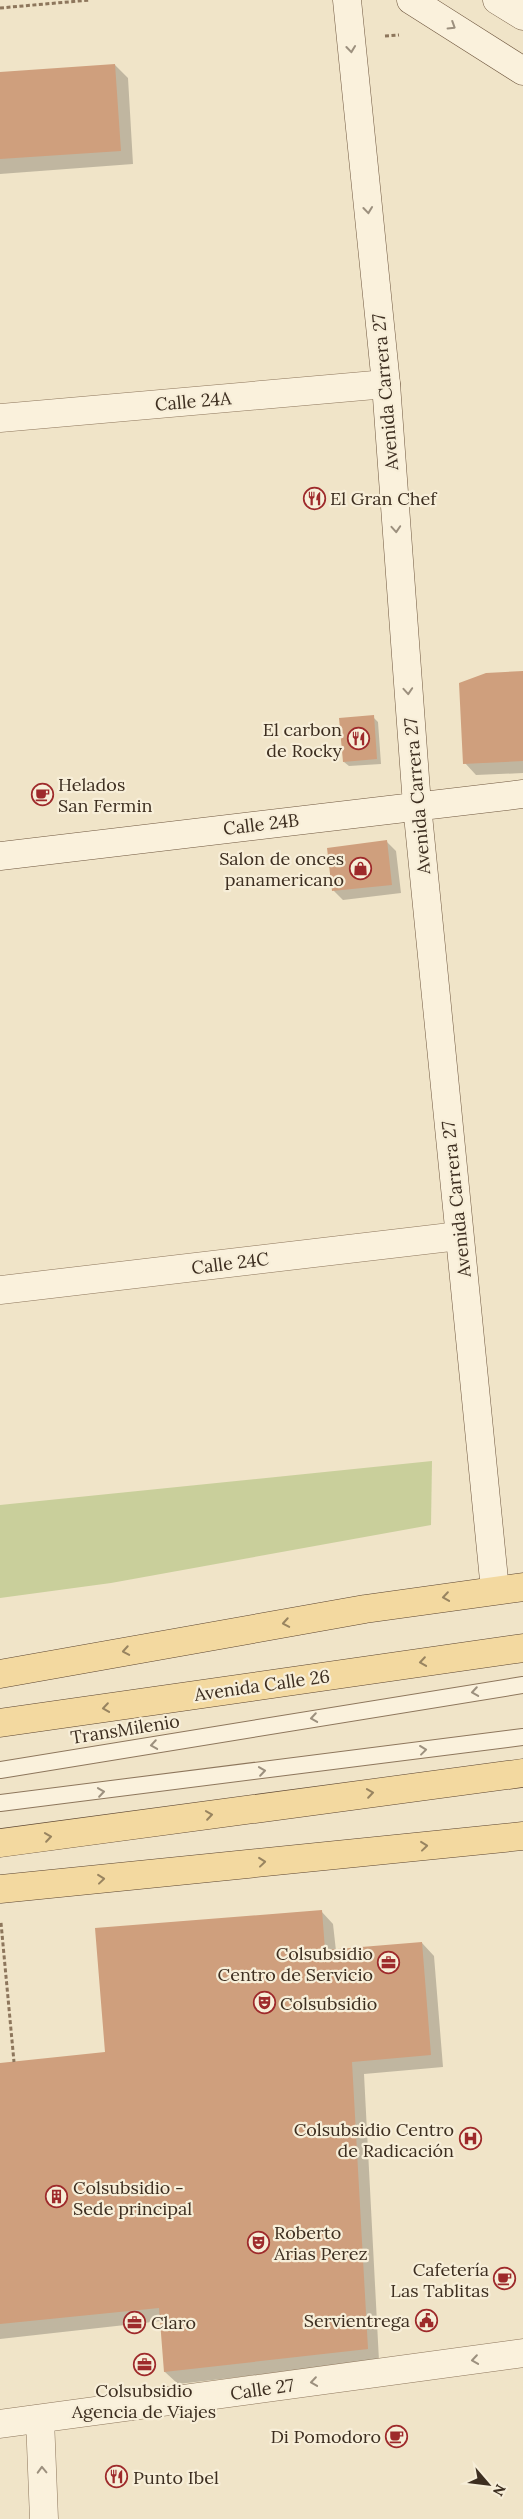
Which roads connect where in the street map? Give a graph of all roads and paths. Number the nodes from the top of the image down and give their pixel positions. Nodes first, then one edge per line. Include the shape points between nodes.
1 (90, 0) edge
2 (347, 0) edge
3 (411, 0) edge
4 (497, 0) edge
5 (0, 8) edge
6 (523, 16) edge
7 (523, 72) edge
8 (386, 384) junction
9 (0, 418) edge
10 (523, 794) edge
11 (417, 805) junction
12 (0, 856) edge
13 (459, 1236) junction
14 (0, 1290) edge
15 (523, 1587) edge
16 (495, 1590) junction
17 (523, 1648) edge
18 (0, 1674) edge
19 (523, 1685) edge
20 (0, 1723) edge
21 (523, 1737) edge
22 (0, 1770) edge
23 (523, 1773) edge
24 (0, 1803) edge
25 (523, 1836) edge
26 (523, 1840) edge
27 (0, 1843) edge
28 (0, 1889) edge
29 (1, 1922) edge
30 (14, 2062) dead end
31 (523, 2353) edge
32 (40, 2419) junction
33 (0, 2424) edge
34 (44, 2519) edge

1 - 5 path
2 -> 8 street, Avenida Carrera 27
3 -> 7 street
4 - 6 street
8 - 9 street, Calle 24A
8 -> 11 street, Avenida Carrera 27
10 - 11 street, Calle 24B
11 - 12 street, Calle 24B
11 - 13 street, Avenida Carrera 27
13 - 14 street, Calle 24C
13 - 16 street, Avenida Carrera 27
15 - 16 main road
16 -> 18 main road via 365,1609
17 -> 20 main road, Avenida Calle 26
19 -> 22 lane, TransMilenio
24 -> 21 lane
27 -> 23 main road
25 - 26 street
28 -> 25 main road
29 - 30 path
31 -> 32 street, Calle 27
32 - 33 street, Calle 27
34 -> 32 street

